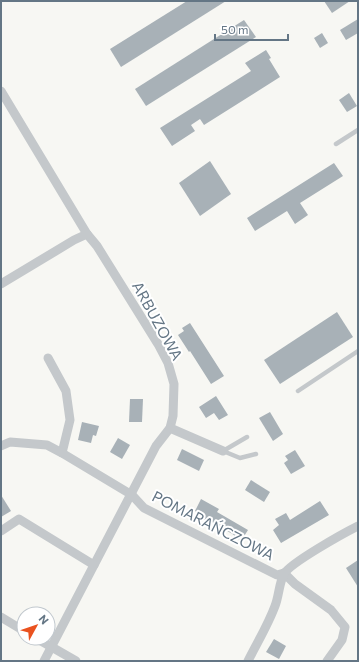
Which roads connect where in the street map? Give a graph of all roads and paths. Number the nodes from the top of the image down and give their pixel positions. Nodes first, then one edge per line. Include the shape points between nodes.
1 (1, 91) edge
2 (358, 130) edge
3 (336, 144) dead end
4 (87, 234) junction
5 (1, 284) edge
6 (358, 351) edge
7 (48, 358) dead end
8 (298, 391) dead end
9 (170, 428) junction
10 (247, 437) dead end
11 (1, 446) edge
12 (223, 451) junction
13 (62, 453) junction
14 (256, 454) dead end
15 (132, 495) junction
16 (358, 526) edge
17 (1, 531) edge
18 (94, 565) junction
19 (284, 573) junction
20 (1, 617) edge
21 (16, 626) edge
22 (48, 646) edge
23 (51, 648) junction
24 (44, 661) edge
25 (76, 661) edge
26 (248, 661) edge
27 (327, 661) edge

1 - 4 street, ARBUZOWA
2 - 3 lane
4 - 5 street
4 - 9 street, ARBUZOWA via 102,252 168,363 174,384
6 - 8 lane
7 - 13 street via 66,391 70,420
9 - 12 street
9 - 15 street, ARBUZOWA via 156,446
10 - 12 lane
11 - 13 street, POMARAŃCZOWA via 10,442 47,445
12 - 14 lane via 240,458
13 - 15 street, POMARAŃCZOWA
15 - 18 street, ARBUZOWA
15 - 19 street, POMARAŃCZOWA via 144,508 277,575
16 - 19 street via 298,561
17 - 18 street via 19,520
18 - 23 street, ARBUZOWA
19 - 26 street via 275,606
19 - 27 street, POMARAŃCZOWA via 331,610 345,627 342,640
20 - 21 street
22 - 23 street
23 - 24 street, ARBUZOWA
23 - 25 street

